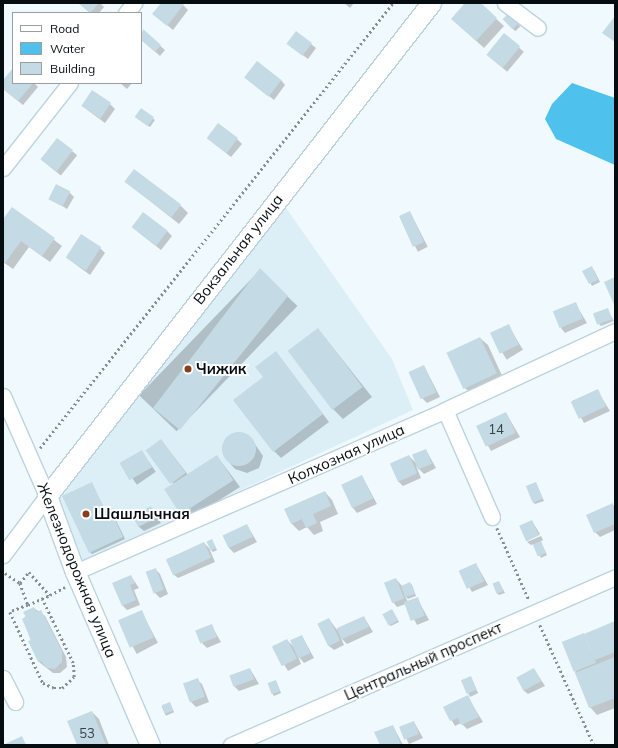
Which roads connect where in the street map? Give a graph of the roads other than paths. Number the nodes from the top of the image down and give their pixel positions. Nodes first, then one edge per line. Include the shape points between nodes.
1 (134, 3) edge
2 (431, 3) edge
3 (504, 3) edge
4 (127, 12) edge
5 (538, 28) dead end
6 (69, 84) edge
7 (3, 168) edge
8 (615, 331) edge
9 (3, 396) edge
10 (445, 410) junction
11 (47, 496) junction
12 (492, 517) road end
13 (3, 555) edge
14 (615, 577) edge
15 (71, 579) junction
16 (3, 678) edge
17 (15, 702) dead end
18 (150, 745) edge
19 (231, 745) edge

1 - 4 street
2 - 11 main road, Вокзальная улица
3 - 5 street
6 - 7 street
8 - 10 street, Колхозная улица
9 - 11 street, Железнодорожная улица
10 - 12 street
10 - 15 street, Колхозная улица
11 - 13 street
11 - 15 main road, Железнодорожная улица
14 - 19 street, Центральный проспект
15 - 18 main road, Железнодорожная улица
16 - 17 street

